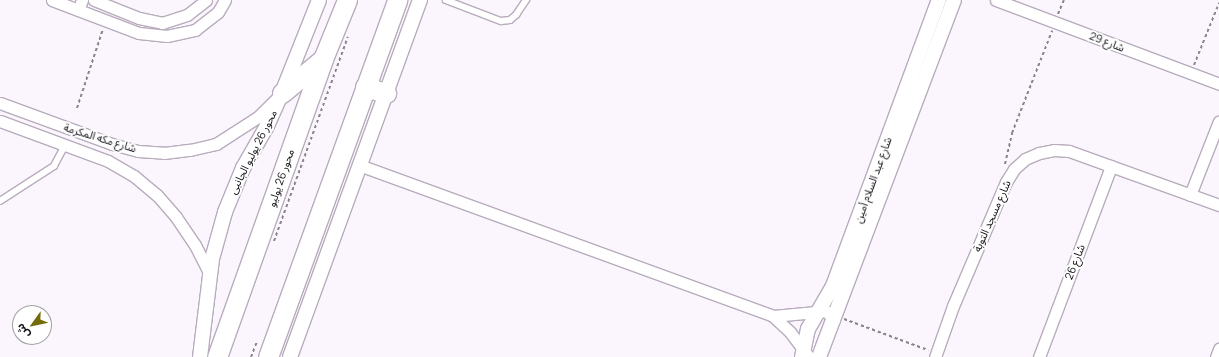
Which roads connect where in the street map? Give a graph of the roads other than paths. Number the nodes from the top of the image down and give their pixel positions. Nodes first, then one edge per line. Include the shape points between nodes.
1 (52, 0) edge
2 (97, 0) edge
3 (206, 0) edge
4 (226, 0) edge
5 (319, 0) edge
6 (347, 0) edge
7 (397, 0) edge
8 (446, 0) edge
9 (526, 0) edge
10 (939, 0) edge
11 (954, 0) edge
12 (996, 0) edge
13 (421, 1) edge
14 (80, 5) edge
15 (323, 59) junction
16 (1219, 84) edge
17 (365, 86) junction
18 (282, 93) junction
19 (386, 93) junction
20 (2, 104) edge
21 (0, 121) edge
22 (1219, 121) edge
23 (901, 123) junction
24 (70, 130) junction
25 (65, 145) junction
26 (360, 165) junction
27 (1111, 166) junction
28 (1190, 195) junction
29 (0, 201) edge
30 (1219, 205) edge
31 (210, 275) junction
32 (818, 312) junction
33 (773, 316) junction
34 (835, 318) junction
35 (1219, 349) edge
36 (805, 354) edge
37 (936, 355) edge
38 (200, 357) edge
39 (217, 357) edge
40 (268, 357) edge
41 (290, 357) edge
42 (819, 357) edge
43 (1039, 357) edge
44 (1216, 357) edge

1 - 14 street
2 - 3 street via 162,23 187,15
4 - 14 street via 218,12 195,30 167,36 139,33 106,20
5 - 18 street, محور 26 يوليو الجانبى
6 - 15 highway, محور 26 يوليو
7 - 17 highway
8 - 9 lane via 501,21 510,20 516,15
10 - 23 street, شارع عبد السلام أمين
11 - 23 street, شارع عبد السلام أمين
12 - 16 street, شارع 29
13 - 19 street
15 - 18 highway
15 - 39 highway, محور 26 يوليو
17 - 19 highway
17 - 40 highway
18 - 24 street, شارع مكه المكرمة via 240,130 216,144 190,150 164,153 138,151
18 - 31 street, محور 26 يوليو الجانبى via 233,190 218,236
19 - 26 street
20 - 21 street
20 - 24 street, شارع مكه المكرمة
21 - 25 street, شارع مكه المكرمة
22 - 28 street
23 - 32 street, شارع عبد السلام أمين via 834,286
23 - 34 street, شارع عبد السلام أمين
24 - 25 street
25 - 29 lane via 54,166
25 - 31 street, شارع مكه المكرمة via 122,168 157,195 186,230
26 - 33 street
26 - 41 street
27 - 28 street, شارع مسجد التوبة
27 - 37 street, شارع مسجد التوبة via 1069,151 1054,150 1025,159 1014,170 1006,182 953,306
27 - 43 street, شارع 26
28 - 30 street, شارع مسجد التوبة
31 - 38 street, محور 26 يوليو الجانبى
32 - 33 street
32 - 34 street via 829,312
32 - 36 street, شارع عبد السلام أمين via 808,329
33 - 36 street
34 - 42 street, شارع عبد السلام أمين
35 - 44 street

